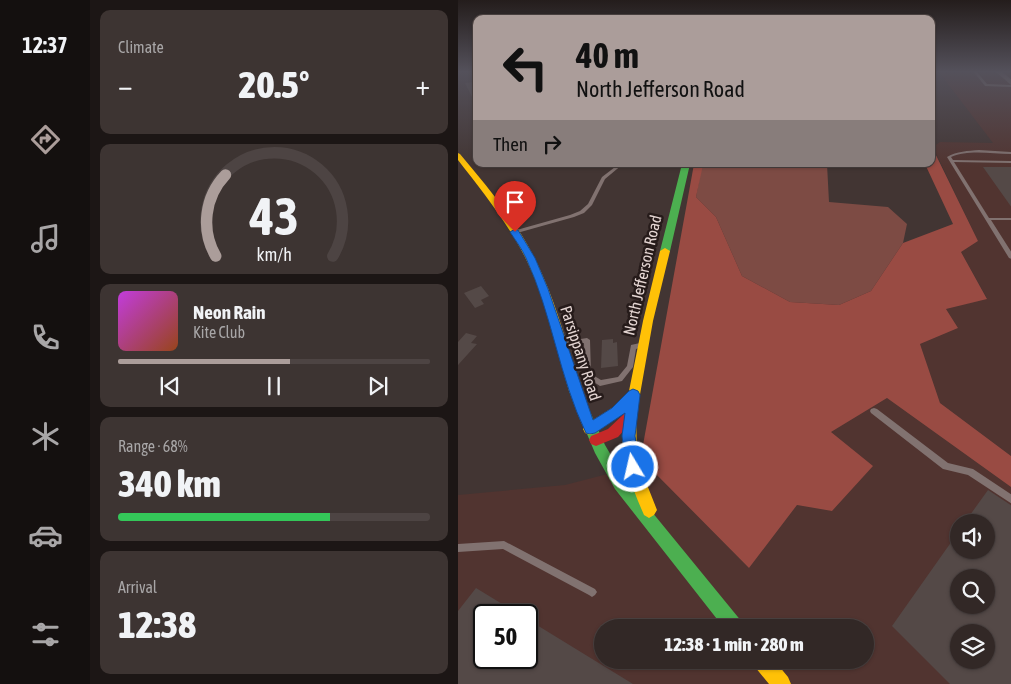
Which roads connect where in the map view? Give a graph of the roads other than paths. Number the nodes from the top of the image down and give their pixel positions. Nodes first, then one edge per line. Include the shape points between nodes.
1 (1012, 153) edge
2 (458, 155) edge
3 (951, 160) junction
4 (1012, 162) edge
5 (462, 167) edge
6 (617, 167) edge
7 (685, 167) edge
8 (987, 219) junction
9 (1012, 219) edge
10 (515, 232) junction
11 (1009, 251) edge
12 (1012, 258) edge
13 (561, 344) junction
14 (643, 344) junction
15 (633, 395) junction
16 (874, 411) dead end
17 (630, 417) junction
18 (590, 428) junction
19 (596, 440) junction
20 (1012, 500) edge
21 (661, 534) junction
22 (458, 548) edge
23 (592, 592) dead end
24 (729, 619) edge
25 (769, 669) edge
26 (781, 684) edge

1 - 3 lane via 953,153 948,157
2 - 5 main road, Parsippany Road
3 - 4 lane
3 - 8 lane
5 - 10 main road, Parsippany Road via 500,208
6 - 10 lane via 603,178 590,205 582,212
7 - 14 main road, North Jefferson Road
8 - 9 lane
8 - 11 lane
10 - 13 main road, Parsippany Road via 530,258
11 - 12 lane
13 - 14 lane via 587,340 588,375 600,382 620,379 630,367 633,347
13 - 18 main road, Parsippany Road
14 - 15 main road, North Jefferson Road
15 - 17 main road, North Jefferson Road
15 - 18 main road via 617,412
16 - 20 lane via 946,466 970,472
17 - 19 main road via 613,433
17 - 21 main road, North Jefferson Road via 628,436 633,467
18 - 19 main road, Parsippany Road
19 - 21 main road, Parsippany Road via 620,484
21 - 24 main road, Parsippany Road
22 - 23 lane via 504,545
25 - 26 main road

